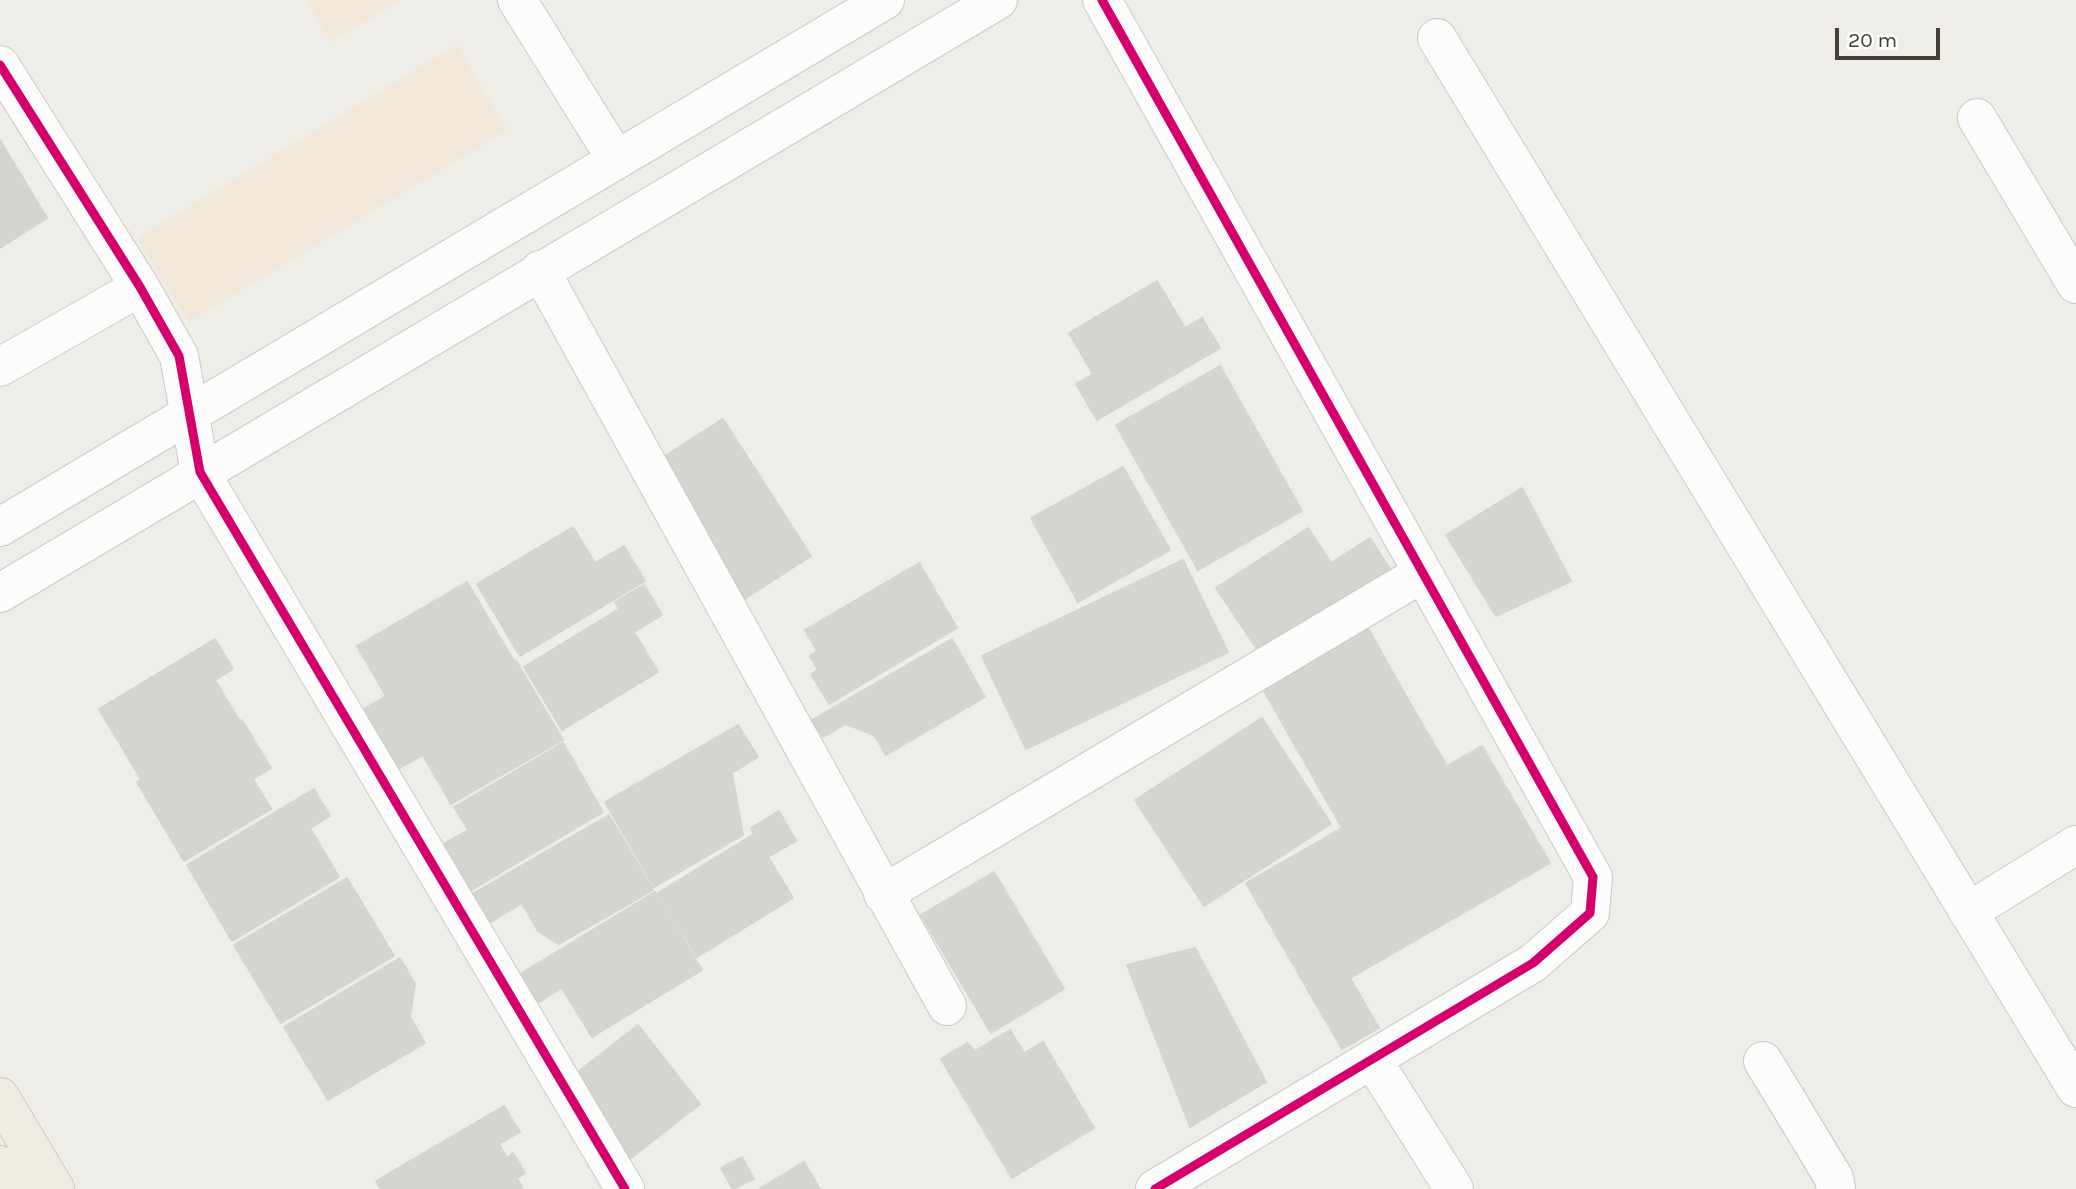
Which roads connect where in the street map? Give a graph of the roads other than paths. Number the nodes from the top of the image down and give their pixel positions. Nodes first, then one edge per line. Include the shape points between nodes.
1 (517, 0) edge
2 (885, 0) edge
3 (998, 0) edge
4 (1102, 0) edge
5 (1437, 38) dead end
6 (0, 65) edge
7 (1977, 118) dead end
8 (616, 159) junction
9 (541, 270) junction
10 (2076, 284) edge
11 (141, 287) junction
12 (0, 367) edge
13 (190, 413) junction
14 (200, 472) junction
15 (0, 527) edge
16 (1421, 575) junction
17 (0, 593) edge
18 (2076, 845) edge
19 (883, 894) junction
20 (1968, 912) junction
21 (947, 1006) dead end
22 (1372, 1059) junction
23 (1763, 1061) dead end
24 (2075, 1084) edge
25 (0, 1097) edge
26 (0, 1165) edge
27 (14, 1189) edge
28 (55, 1189) edge
29 (625, 1189) edge
30 (1156, 1189) edge
31 (1454, 1189) edge
32 (1836, 1189) edge

1 - 8 street
2 - 8 street
3 - 9 street
4 - 16 street
5 - 20 street
6 - 11 street
7 - 10 street
8 - 13 street
9 - 14 street
9 - 19 street
11 - 12 street
11 - 13 street via 179,356
13 - 14 street
13 - 15 street
14 - 17 street
14 - 29 street
16 - 19 street
16 - 22 street via 1593,877 1590,913 1533,963
18 - 20 street
19 - 21 street
20 - 24 street
22 - 30 street
22 - 31 street
23 - 32 street via 1834,1178
25 - 28 main road
26 - 27 main road

